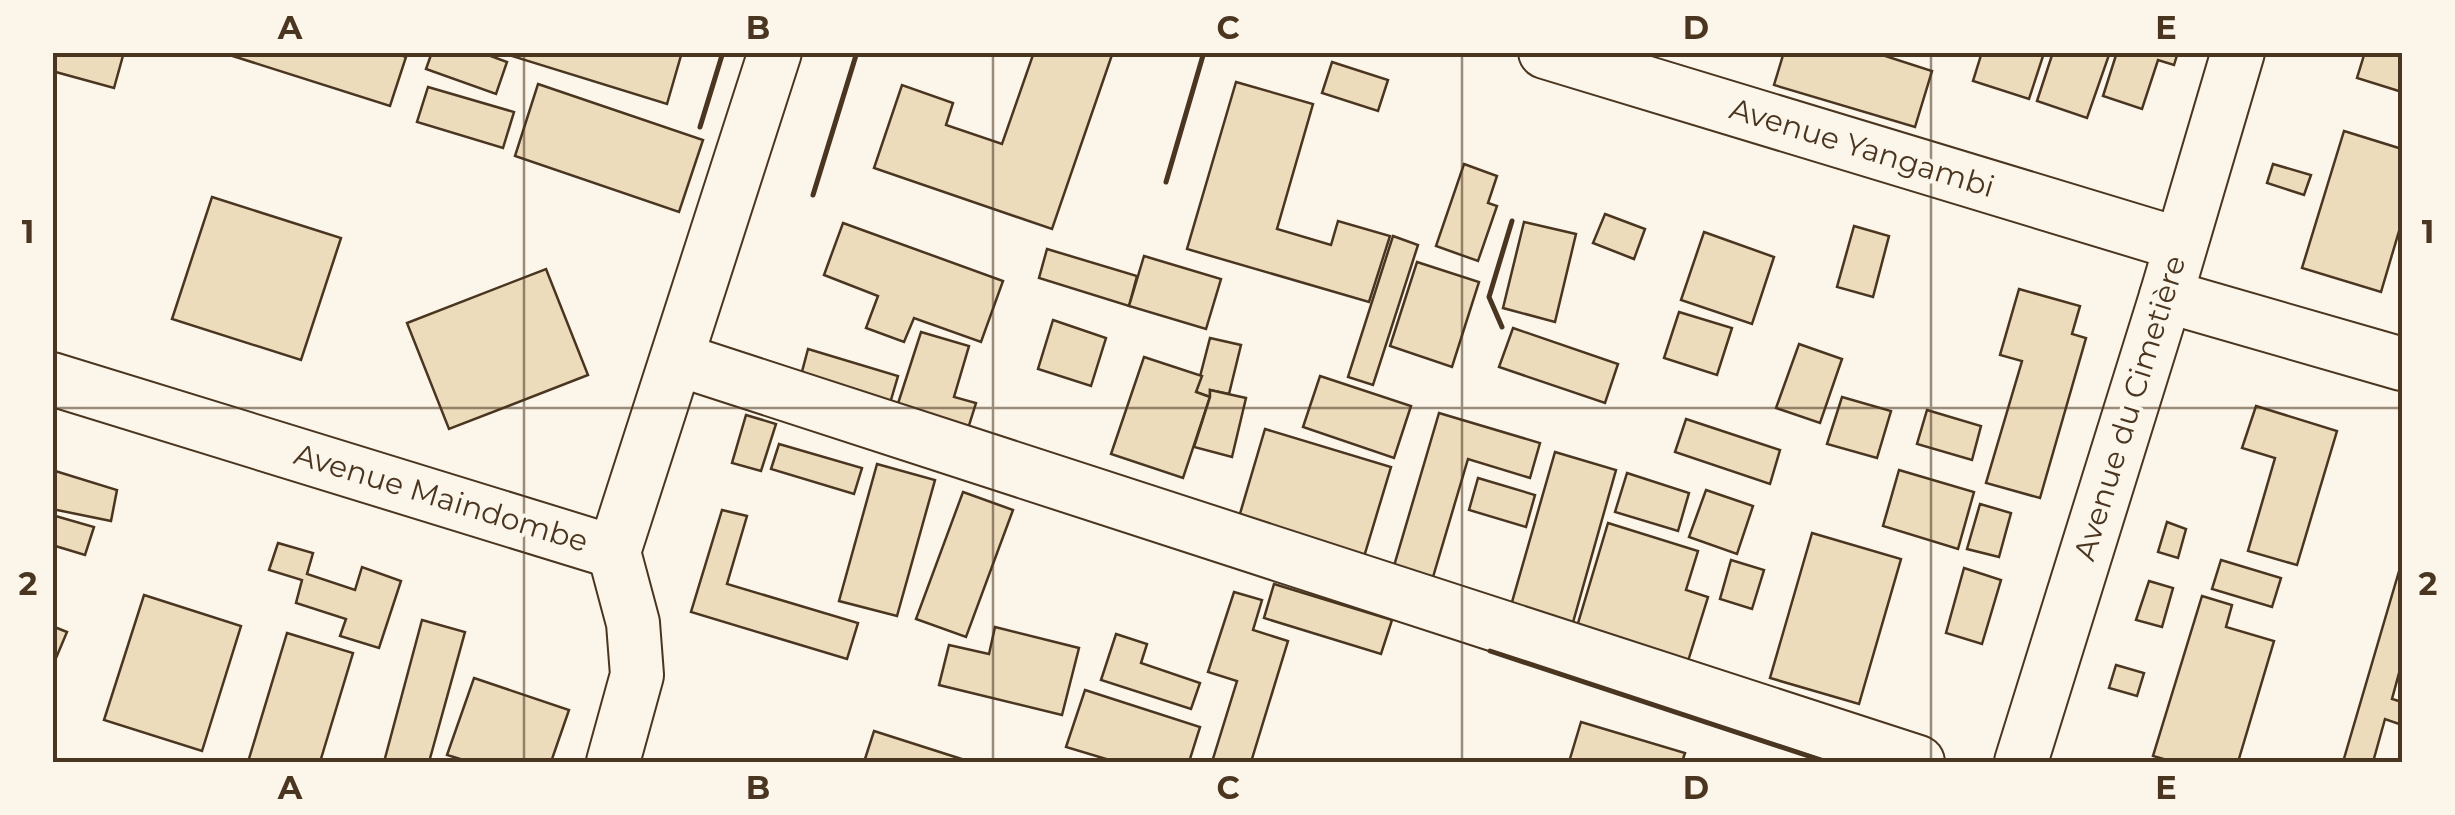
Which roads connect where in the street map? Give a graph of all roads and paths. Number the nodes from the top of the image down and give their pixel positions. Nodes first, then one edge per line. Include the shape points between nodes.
1 (775, 52) edge
2 (1545, 52) edge
3 (2238, 52) edge
4 (2179, 244) junction
5 (2166, 296) junction
6 (677, 359) junction
7 (2402, 364) edge
8 (52, 379) edge
9 (614, 552) junction
10 (613, 762) edge
11 (1918, 762) edge
12 (2020, 762) edge

1 - 6 street, Avenue Maindombe
2 - 4 street, Avenue Yangambi
3 - 4 street, Avenue du Cimetière
4 - 5 street, Avenue du Cimetière
5 - 7 street
5 - 12 street, Avenue du Cimetière
6 - 9 street, Avenue Maindombe
6 - 11 street
8 - 9 street, Avenue Maindombe
9 - 10 street via 633,623 637,675

